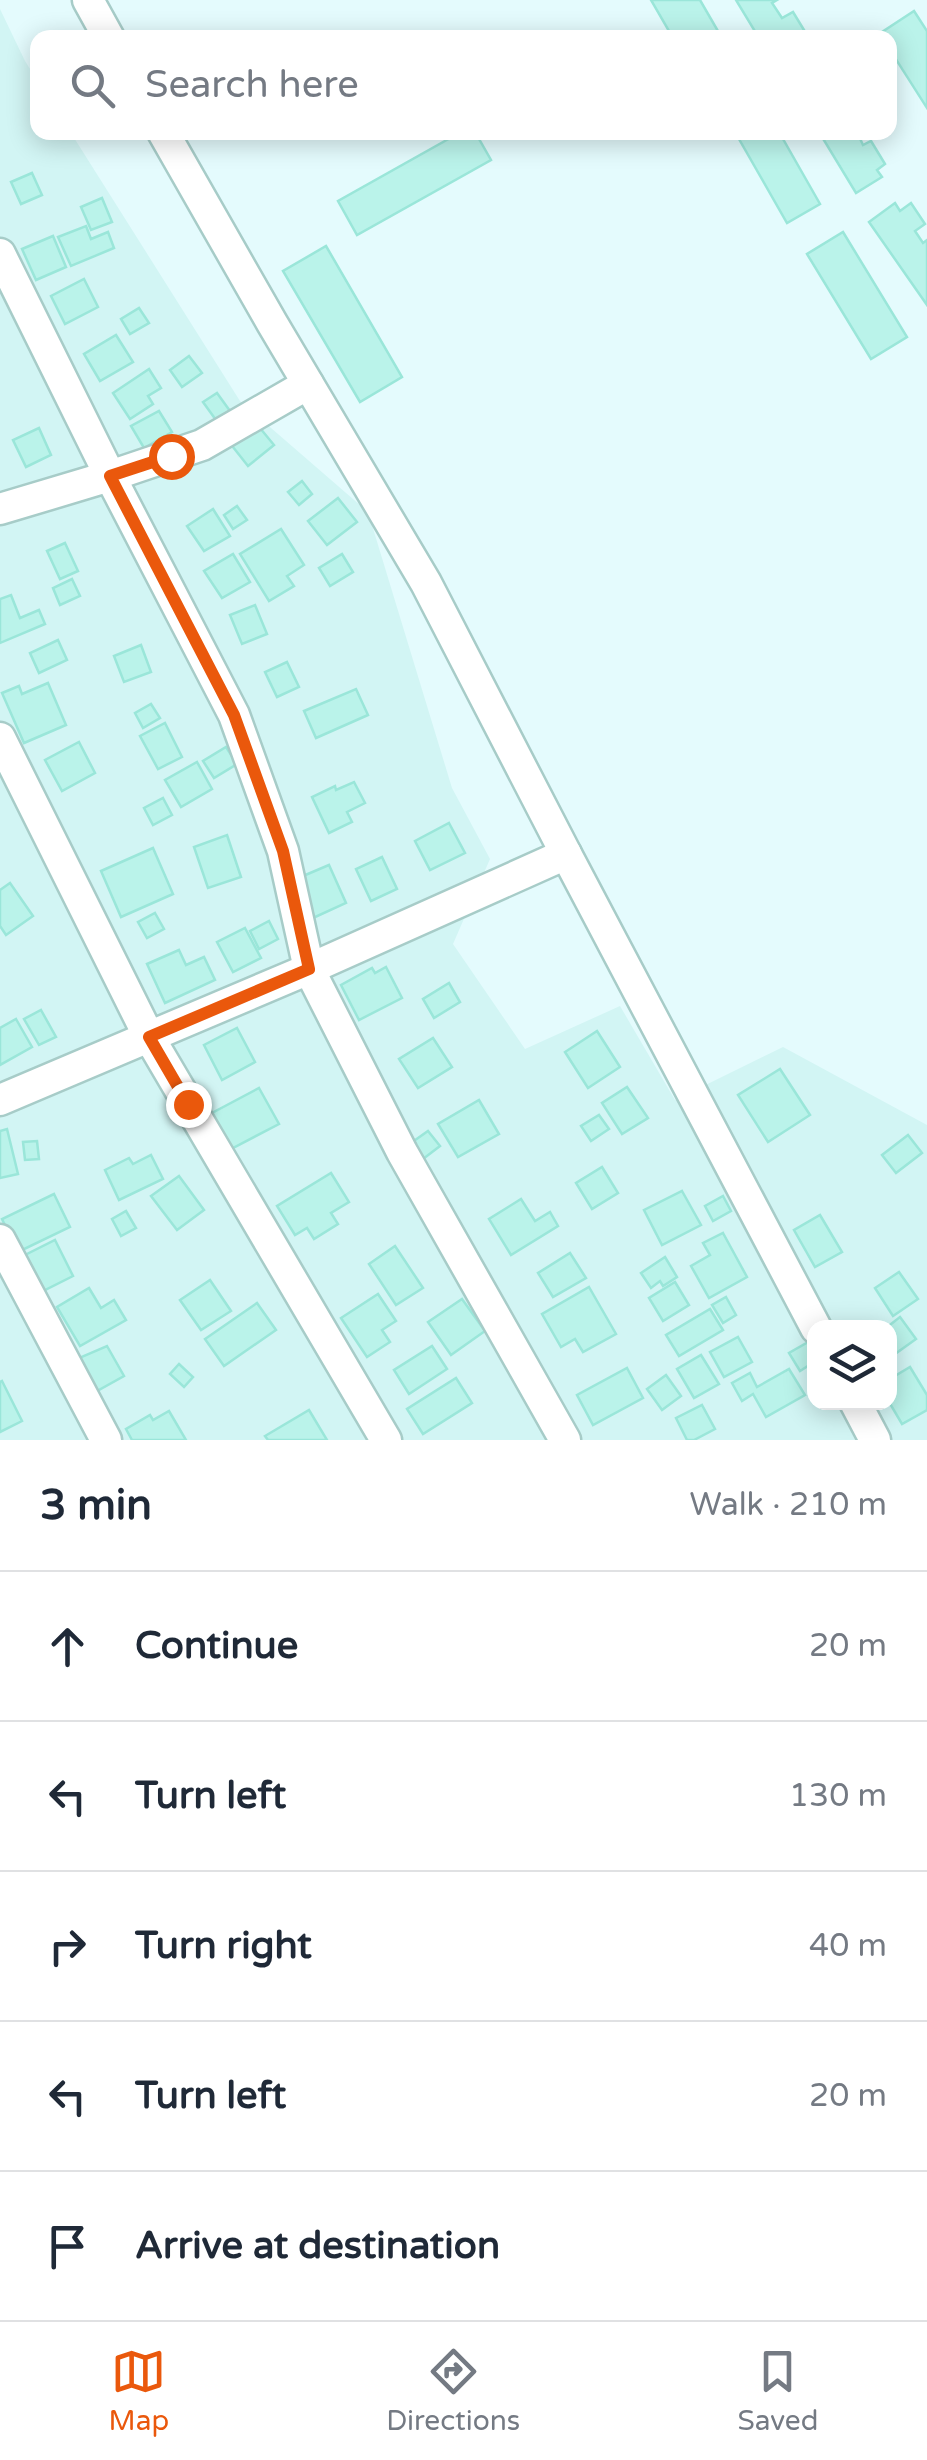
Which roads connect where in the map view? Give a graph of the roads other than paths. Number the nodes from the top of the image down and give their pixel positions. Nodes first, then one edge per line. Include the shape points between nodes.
1 (88, 0) edge
2 (105, 30) edge
3 (168, 140) edge
4 (0, 254) edge
5 (308, 384) junction
6 (110, 476) junction
7 (0, 510) edge
8 (0, 738) edge
9 (566, 854) junction
10 (309, 969) junction
11 (149, 1037) junction
12 (0, 1100) edge
13 (0, 1240) edge
14 (812, 1320) edge
15 (859, 1410) edge
16 (106, 1440) edge
17 (386, 1440) edge
18 (565, 1440) edge
19 (875, 1440) edge

1 - 2 street
3 - 5 street
4 - 6 street
5 - 6 street via 202,445
5 - 9 street via 426,584
6 - 7 street
6 - 10 street via 234,715 283,851
8 - 11 street
9 - 10 street
9 - 14 street
10 - 11 street
10 - 18 street via 402,1152
11 - 12 street
11 - 17 street
13 - 16 street
15 - 19 street

